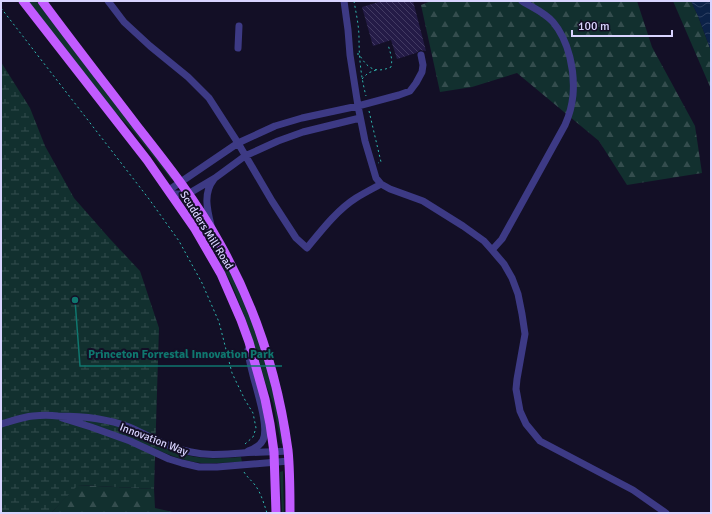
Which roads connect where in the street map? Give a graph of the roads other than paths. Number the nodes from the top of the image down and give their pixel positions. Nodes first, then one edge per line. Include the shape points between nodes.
1 (23, 1) edge
2 (42, 1) edge
3 (108, 1) edge
4 (344, 1) edge
5 (522, 1) edge
6 (239, 26) dead end
7 (238, 48) dead end
8 (421, 55) dead end
9 (358, 106) junction
10 (360, 118) junction
11 (238, 143) junction
12 (245, 156) junction
13 (215, 178) junction
14 (180, 183) junction
15 (381, 184) junction
16 (170, 192) junction
17 (188, 194) junction
18 (212, 230) junction
19 (492, 250) junction
20 (249, 342) junction
21 (52, 416) junction
22 (1, 424) edge
23 (122, 425) junction
24 (117, 436) junction
25 (288, 451) junction
26 (274, 452) junction
27 (242, 453) junction
28 (289, 461) junction
29 (275, 462) junction
30 (276, 513) edge
31 (290, 513) edge
32 (666, 513) edge

1 - 16 main road, Scudders Mill Road
2 - 14 main road, Scudders Mill Road
3 - 11 street via 124,22 188,76 209,98
4 - 9 street
5 - 19 street via 541,12 563,36 572,72 573,95 565,125 502,239
6 - 7 street
8 - 9 street via 422,72 410,91
9 - 10 street
9 - 11 street via 275,126
10 - 12 street via 303,132
10 - 15 street via 376,178
11 - 12 street
11 - 14 street
12 - 13 street
12 - 15 street via 296,238 307,248 326,225 354,199
13 - 17 street
13 - 18 street via 210,183 206,201
14 - 16 street
14 - 17 main road, Scudders Mill Road
15 - 19 street via 422,201 463,226
16 - 17 street
16 - 20 main road, Scudders Mill Road via 221,274
17 - 18 main road, Scudders Mill Road
18 - 25 main road, Scudders Mill Road via 241,285 261,334 280,404
19 - 32 street via 512,278 522,314 525,334 516,389 520,412 526,424 540,442 633,490
20 - 26 main road, Scudders Mill Road via 265,399
20 - 27 street via 248,355 265,432 257,447
21 - 22 street, Innovation Way via 31,416
21 - 23 street, Innovation Way via 75,416
21 - 24 street, Innovation Way
23 - 24 street
23 - 27 street, Innovation Way via 176,449 207,455
24 - 29 street, Innovation Way via 164,457 199,467
25 - 26 street, Innovation Way
25 - 28 main road, Scudders Mill Road
26 - 27 street, Innovation Way
26 - 29 main road, Scudders Mill Road
28 - 29 street, Innovation Way
28 - 31 main road, Scudders Mill Road
29 - 30 main road, Scudders Mill Road

